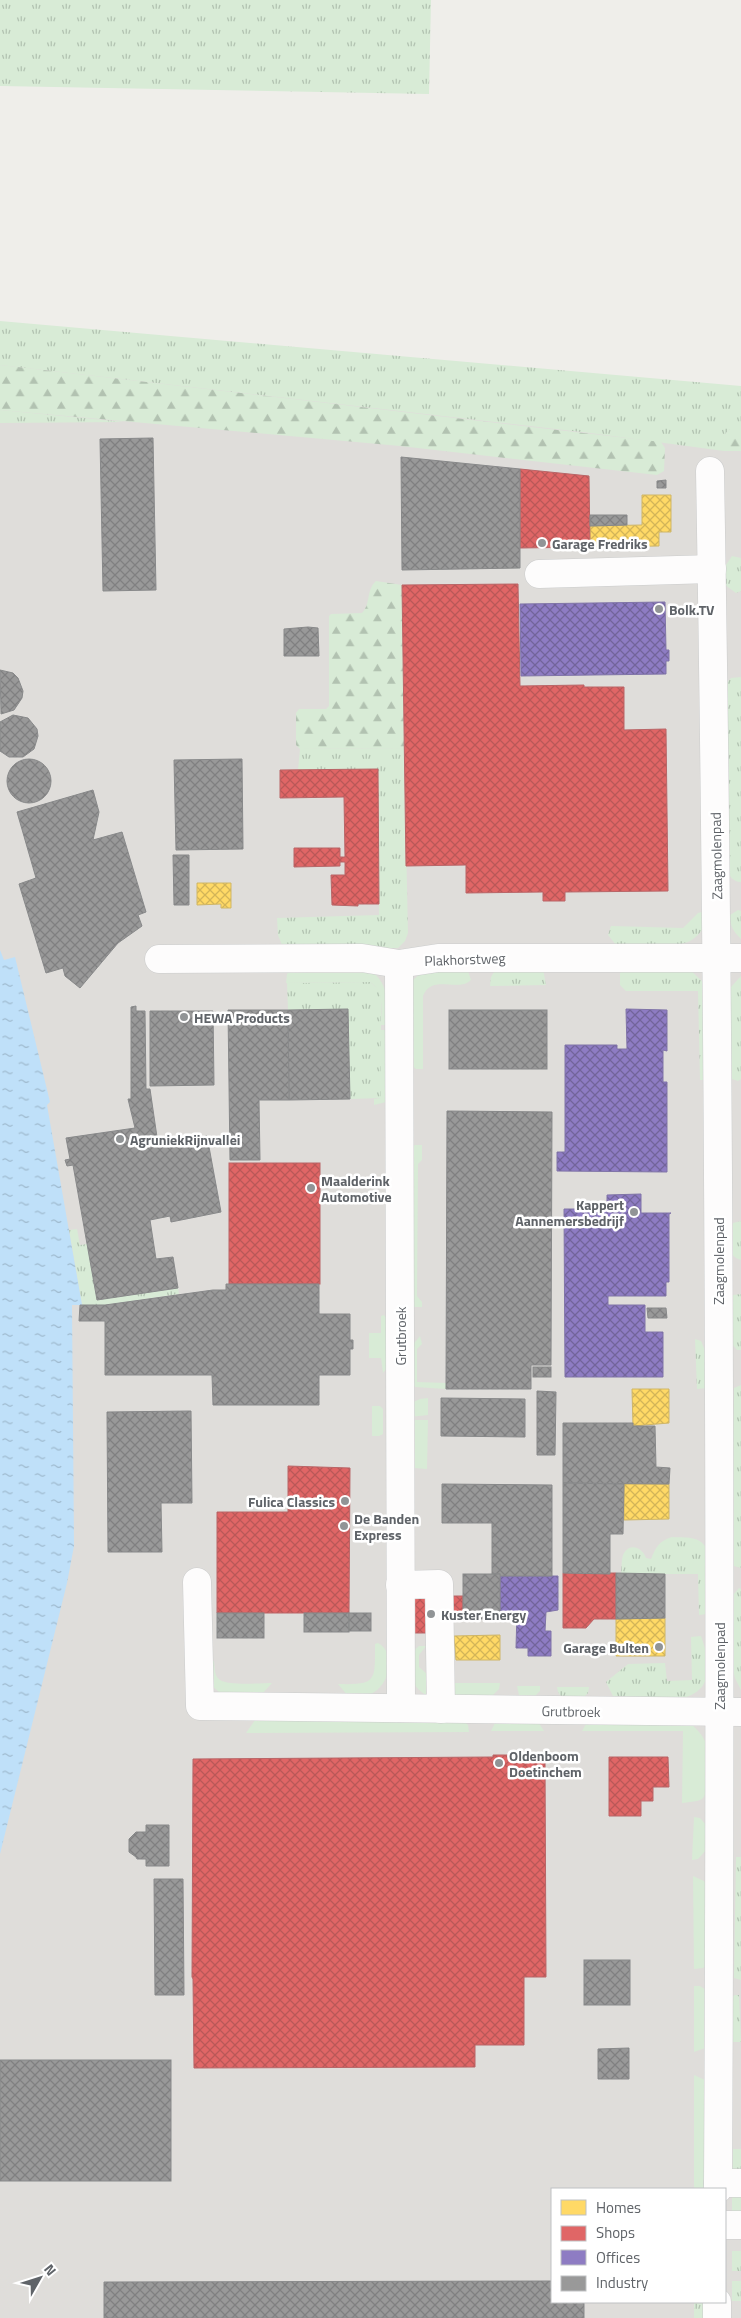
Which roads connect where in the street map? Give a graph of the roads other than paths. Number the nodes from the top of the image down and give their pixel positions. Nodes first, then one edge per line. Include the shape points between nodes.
1 (710, 472) dead end
2 (712, 569) junction
3 (539, 574) dead end
4 (729, 958) edge
5 (159, 959) dead end
6 (399, 964) junction
7 (197, 1582) dead end
8 (400, 1585) junction
9 (400, 1708) junction
10 (441, 1710) junction
11 (730, 1712) edge
12 (729, 2050) edge
13 (729, 2142) edge
14 (725, 2185) edge
15 (726, 2225) edge
16 (741, 2225) edge
17 (717, 2303) edge
18 (717, 2318) edge

1 - 2 street, Zaagmolenpad
2 - 3 street
2 - 4 street, Zaagmolenpad
4 - 6 street, Plakhorstweg via 438,958
4 - 11 street, Zaagmolenpad
5 - 6 street, Plakhorstweg via 362,958
6 - 8 street, Grutbroek
7 - 9 street, Grutbroek via 200,1706
8 - 9 street, Grutbroek
8 - 10 street via 439,1584
9 - 10 street, Grutbroek
10 - 11 street, Grutbroek
11 - 12 street, Zaagmolenpad
12 - 13 street, Zaagmolenpad
13 - 14 street, Zaagmolenpad
15 - 16 street
17 - 18 street

